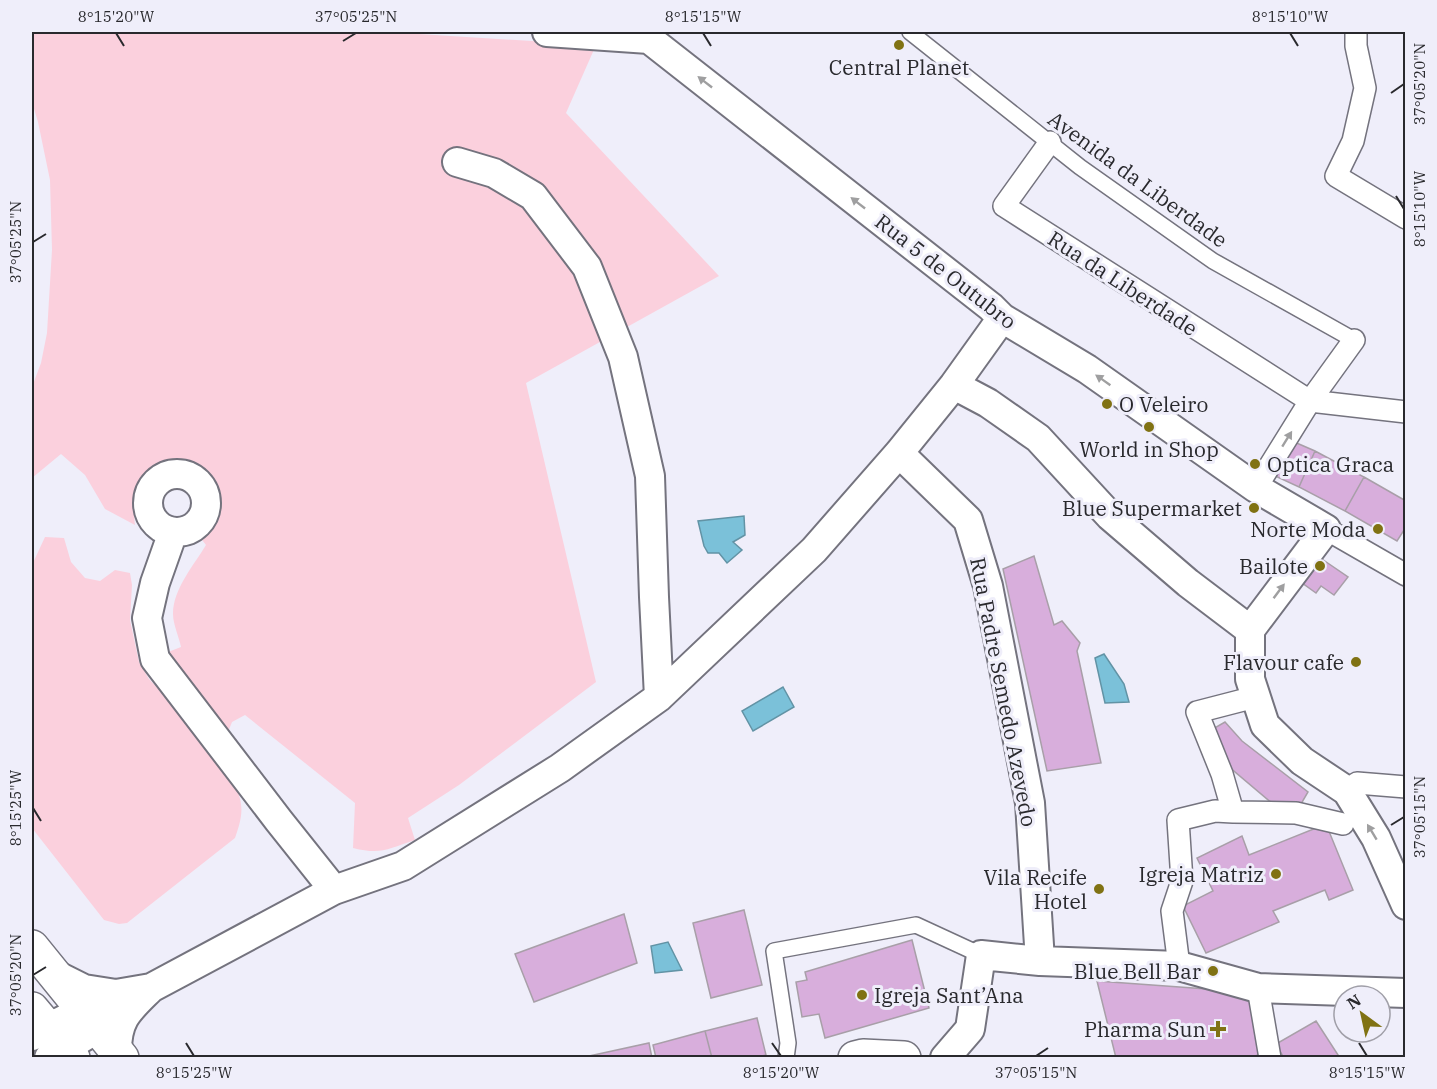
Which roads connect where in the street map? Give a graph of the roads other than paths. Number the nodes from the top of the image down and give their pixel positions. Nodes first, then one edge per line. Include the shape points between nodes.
1 (547, 32) edge
2 (910, 32) edge
3 (1356, 32) edge
4 (1050, 142) junction
5 (456, 162) dead end
6 (1406, 218) edge
7 (1002, 318) junction
8 (1353, 340) joint
9 (954, 385) junction
10 (1310, 401) junction
11 (1406, 412) edge
12 (898, 453) junction
13 (1256, 488) junction
14 (1326, 529) junction
15 (173, 532) dead end
16 (1406, 575) edge
17 (1250, 630) junction
18 (659, 697) junction
19 (1255, 697) junction
20 (1406, 787) edge
21 (1347, 791) junction
22 (1233, 812) junction
23 (1342, 824) dead end
24 (1399, 868) edge
25 (334, 890) junction
26 (1406, 905) edge
27 (32, 947) edge
28 (981, 955) junction
29 (1040, 961) junction
30 (1179, 966) junction
31 (54, 974) junction
32 (1258, 988) junction
33 (1406, 993) edge
34 (122, 1002) junction
35 (45, 1035) edge
36 (105, 1037) edge
37 (786, 1058) edge
38 (855, 1058) edge
39 (904, 1058) edge
40 (945, 1058) edge
41 (1270, 1058) edge

7 -> 1 street, Rua 5 de Outubro via 649,39
2 - 4 lane, Avenida da Liberdade
3 - 6 street via 1365,88 1353,141 1336,176
4 - 8 lane, Avenida da Liberdade via 1213,261
4 - 10 street, Rua da Liberdade via 1004,206
5 - 18 street via 494,173 533,196 587,267 623,357 650,476
7 - 9 street
13 -> 7 street, Rua 5 de Outubro via 1087,369
8 - 10 street
9 - 12 street
9 - 17 street via 1038,438 1110,516
10 - 11 street
13 -> 10 street
12 - 18 street via 814,550
12 - 29 street, Rua Padre Semedo Azevedo via 968,520 988,586 1030,803
13 - 14 street, Rua 5 de Outubro
14 - 16 street, Rua 5 de Outubro
17 -> 14 street
15 - 25 street via 147,618 155,659
17 - 19 street via 1250,678
18 - 25 street via 560,768 403,866
19 - 21 street via 1265,725 1302,761
19 - 22 street via 1197,712
20 - 21 street via 1357,783
24 -> 21 street
22 - 23 street via 1296,813
22 - 30 street via 1215,811 1178,820 1182,881 1172,911
24 - 26 street
25 - 34 street
27 - 31 street
28 - 29 street
28 - 37 lane via 916,925 774,951 788,1042
28 - 40 street via 970,1029
29 - 30 street
30 - 32 street
31 - 34 street
31 - 36 street
32 - 33 street
32 - 41 street
34 - 36 street
34 - 36 street via 117,1032
35 - 36 street
38 - 39 street

